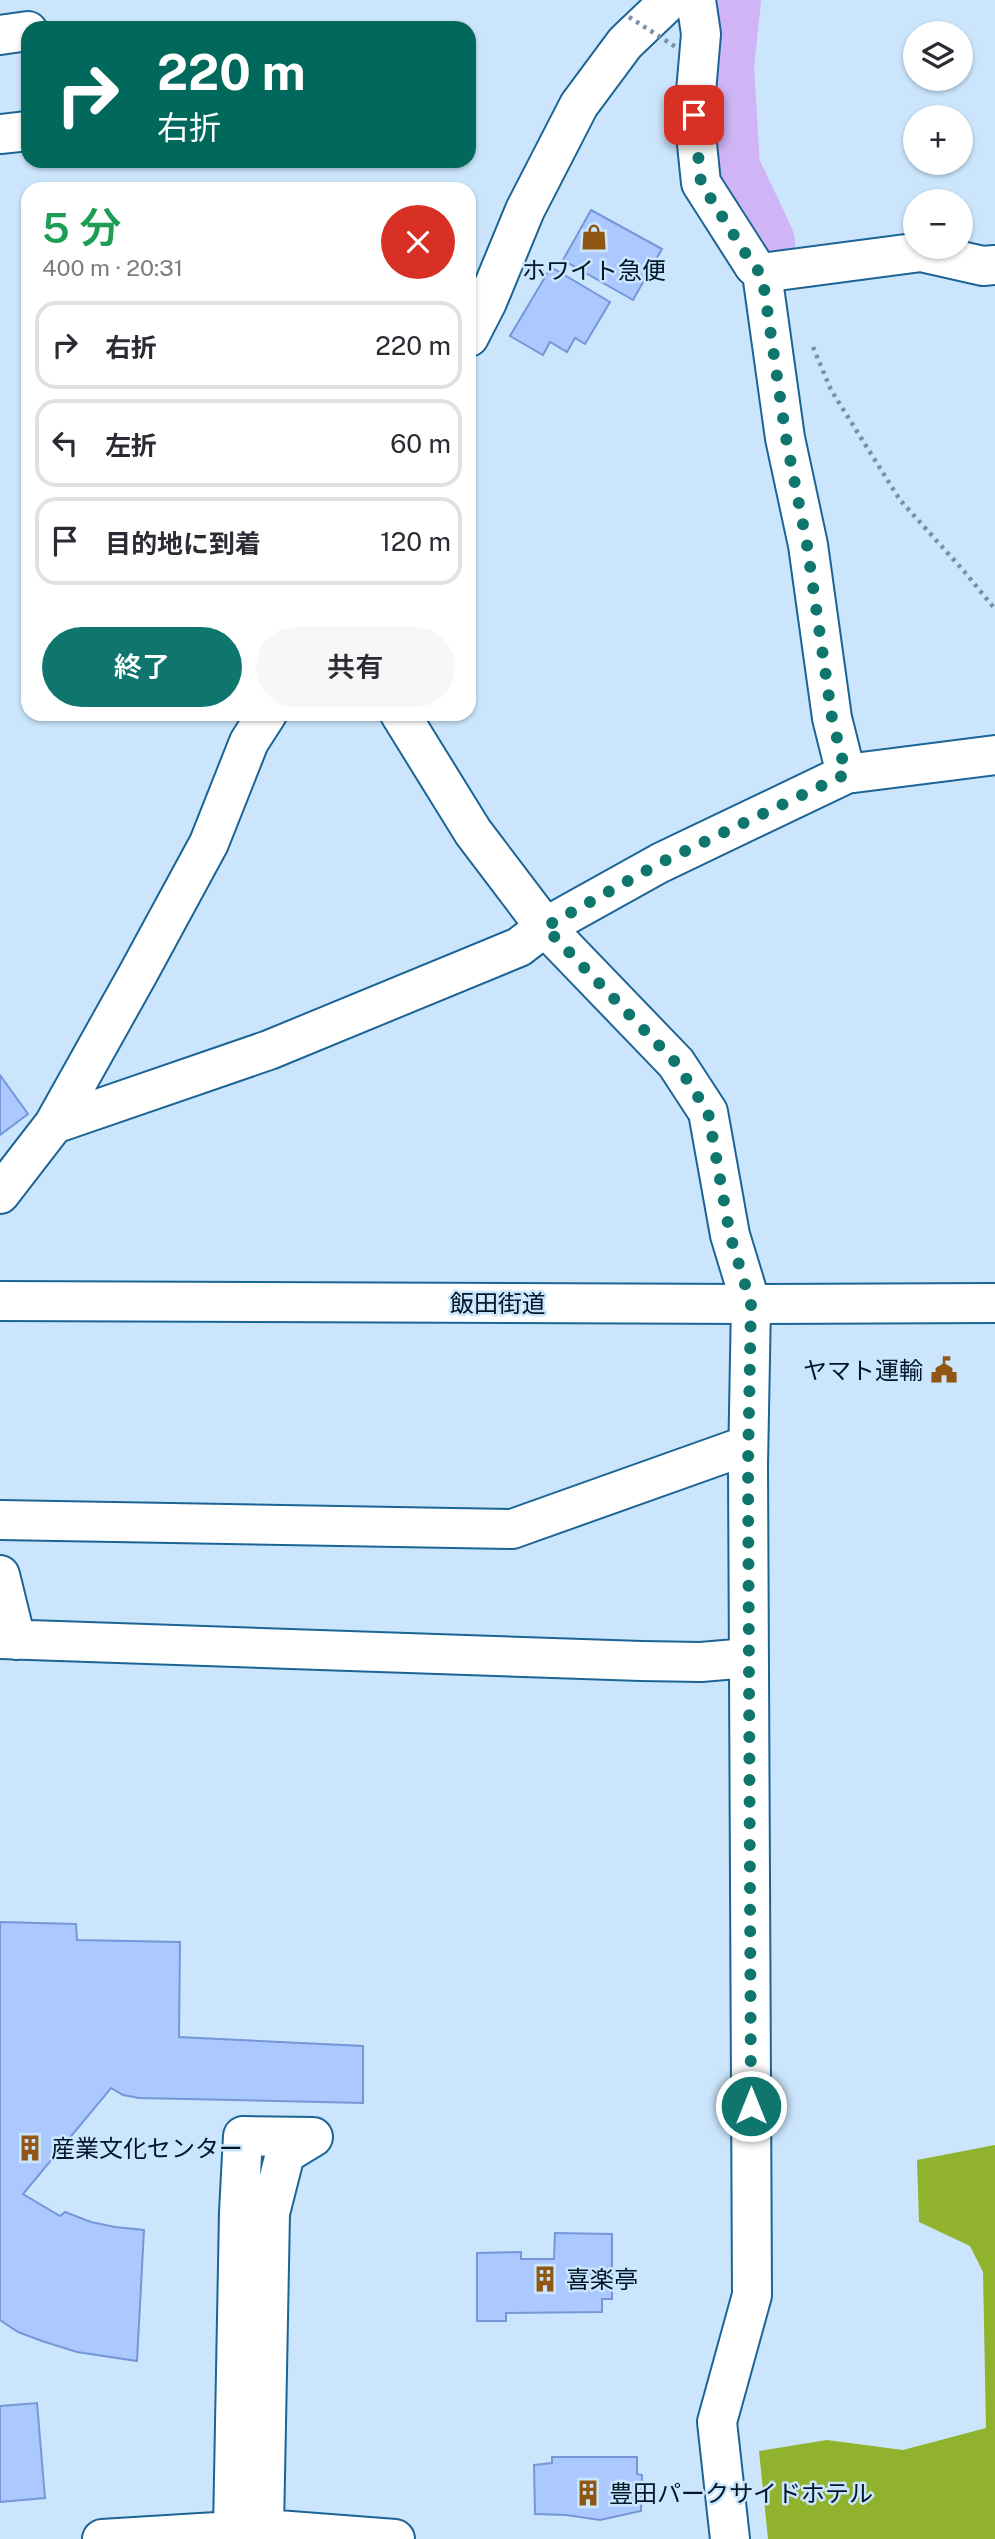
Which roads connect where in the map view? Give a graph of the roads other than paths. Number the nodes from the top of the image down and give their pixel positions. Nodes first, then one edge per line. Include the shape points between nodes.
1 (670, 0) edge
2 (696, 0) edge
3 (21, 32) edge
4 (0, 35) edge
5 (21, 132) edge
6 (0, 134) edge
7 (995, 265) edge
8 (766, 274) junction
9 (476, 323) edge
10 (262, 721) edge
11 (404, 721) edge
12 (995, 755) edge
13 (846, 774) junction
14 (545, 927) junction
15 (54, 1124) junction
16 (0, 1194) edge
17 (0, 1301) edge
18 (995, 1303) edge
19 (751, 1304) junction
20 (748, 1444) junction
21 (0, 1520) edge
22 (0, 1575) edge
23 (8, 1639) edge
24 (748, 1658) junction
25 (249, 2530) junction
26 (102, 2539) edge
27 (395, 2539) edge
28 (730, 2539) edge

1 - 9 street via 625,43 579,105 525,210
2 - 8 street via 701,34 694,115 701,183 754,267
3 - 4 street
5 - 6 street
7 - 8 street via 920,252
8 - 13 street via 786,438 832,718
10 - 15 street via 249,742 209,843
11 - 14 street via 473,832
12 - 13 street
13 - 14 street via 660,863
14 - 15 street via 519,947 269,1051
14 - 19 street via 676,1063 708,1112 730,1235
15 - 16 street
17 - 19 street, 飯田街道
18 - 19 street, 飯田街道
19 - 20 street
20 - 21 street via 512,1529
20 - 24 street
22 - 23 street
23 - 24 street via 665,1662
24 - 28 street via 752,2295 717,2422
25 - 25 street via 239,2212 243,2136 313,2137 285,2154 270,2213
25 - 26 street
25 - 27 street

